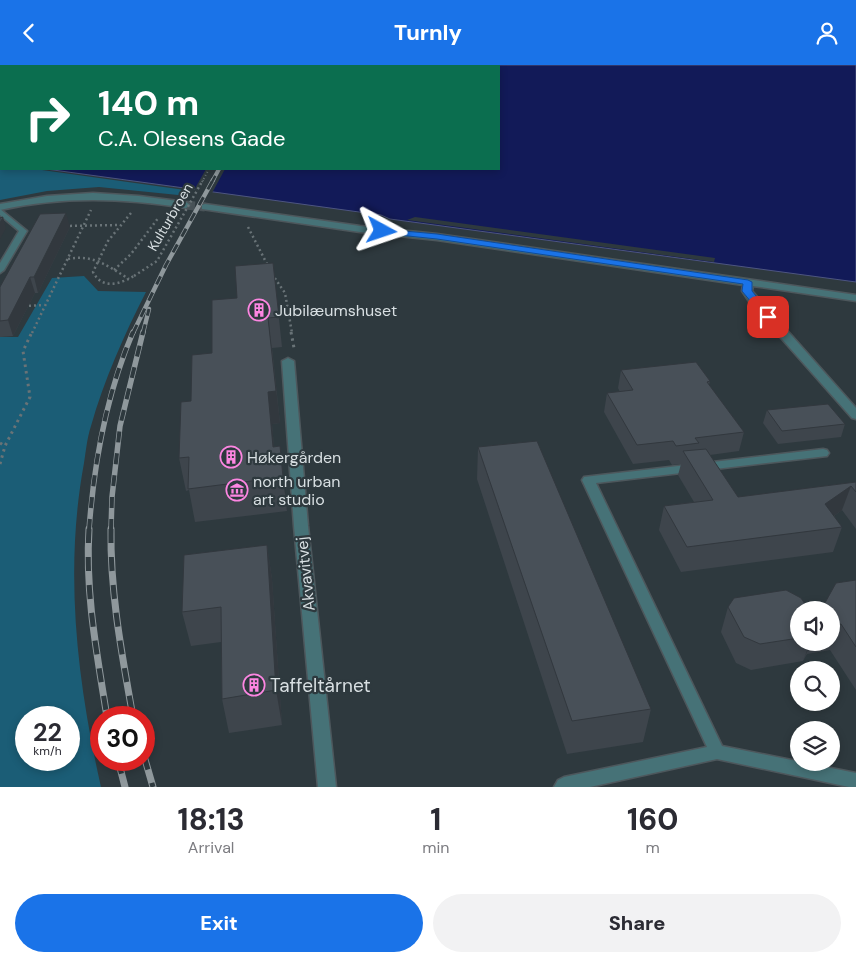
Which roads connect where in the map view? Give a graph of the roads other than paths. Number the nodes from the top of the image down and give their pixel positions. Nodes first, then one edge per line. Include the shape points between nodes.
1 (186, 205) tunnel mouth
2 (0, 207) edge
3 (205, 207) tunnel mouth
4 (0, 211) edge
5 (0, 270) edge
6 (748, 282) junction
7 (856, 298) edge
8 (288, 361) road end
9 (850, 400) edge
10 (856, 415) edge
11 (823, 453) dead end
12 (717, 753) junction
13 (856, 781) edge
14 (326, 787) edge
15 (562, 787) edge

1 - 2 street via 98,195 47,197
3 - 6 street
4 - 5 lane via 23,231
6 - 7 street
6 - 9 street via 747,291 754,301
8 - 14 street, Akvavitvej
9 - 10 street
11 - 12 lane via 588,480
12 - 13 lane
12 - 15 lane

